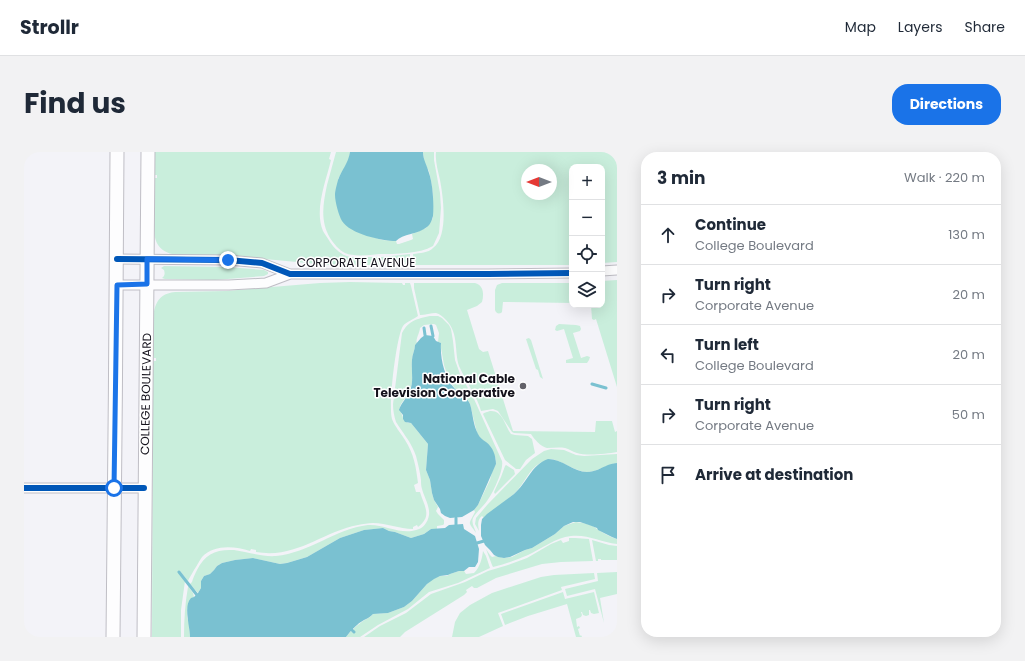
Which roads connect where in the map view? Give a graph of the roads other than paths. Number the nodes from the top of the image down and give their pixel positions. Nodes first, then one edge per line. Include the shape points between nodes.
1 (117, 152) edge
2 (148, 152) edge
3 (117, 259) junction
4 (147, 259) junction
5 (617, 270) edge
6 (605, 272) edge
7 (569, 273) edge
8 (290, 274) junction
9 (147, 284) junction
10 (117, 285) junction
11 (24, 488) edge
12 (114, 488) junction
13 (144, 488) junction
14 (113, 637) edge
15 (144, 637) edge

1 - 3 main road
2 - 4 main road, COLLEGE BOULEVARD
3 - 4 street, CORPORATE AVENUE
3 - 10 main road
4 - 8 street, CORPORATE AVENUE via 262,263
4 - 9 main road, COLLEGE BOULEVARD
5 - 6 street
7 - 8 street, CORPORATE AVENUE
8 - 9 street, CORPORATE AVENUE via 266,283
9 - 10 street, CORPORATE AVENUE
9 - 13 main road, COLLEGE BOULEVARD
10 - 12 main road
11 - 12 street
12 - 13 street
12 - 14 main road
13 - 15 main road, COLLEGE BOULEVARD

